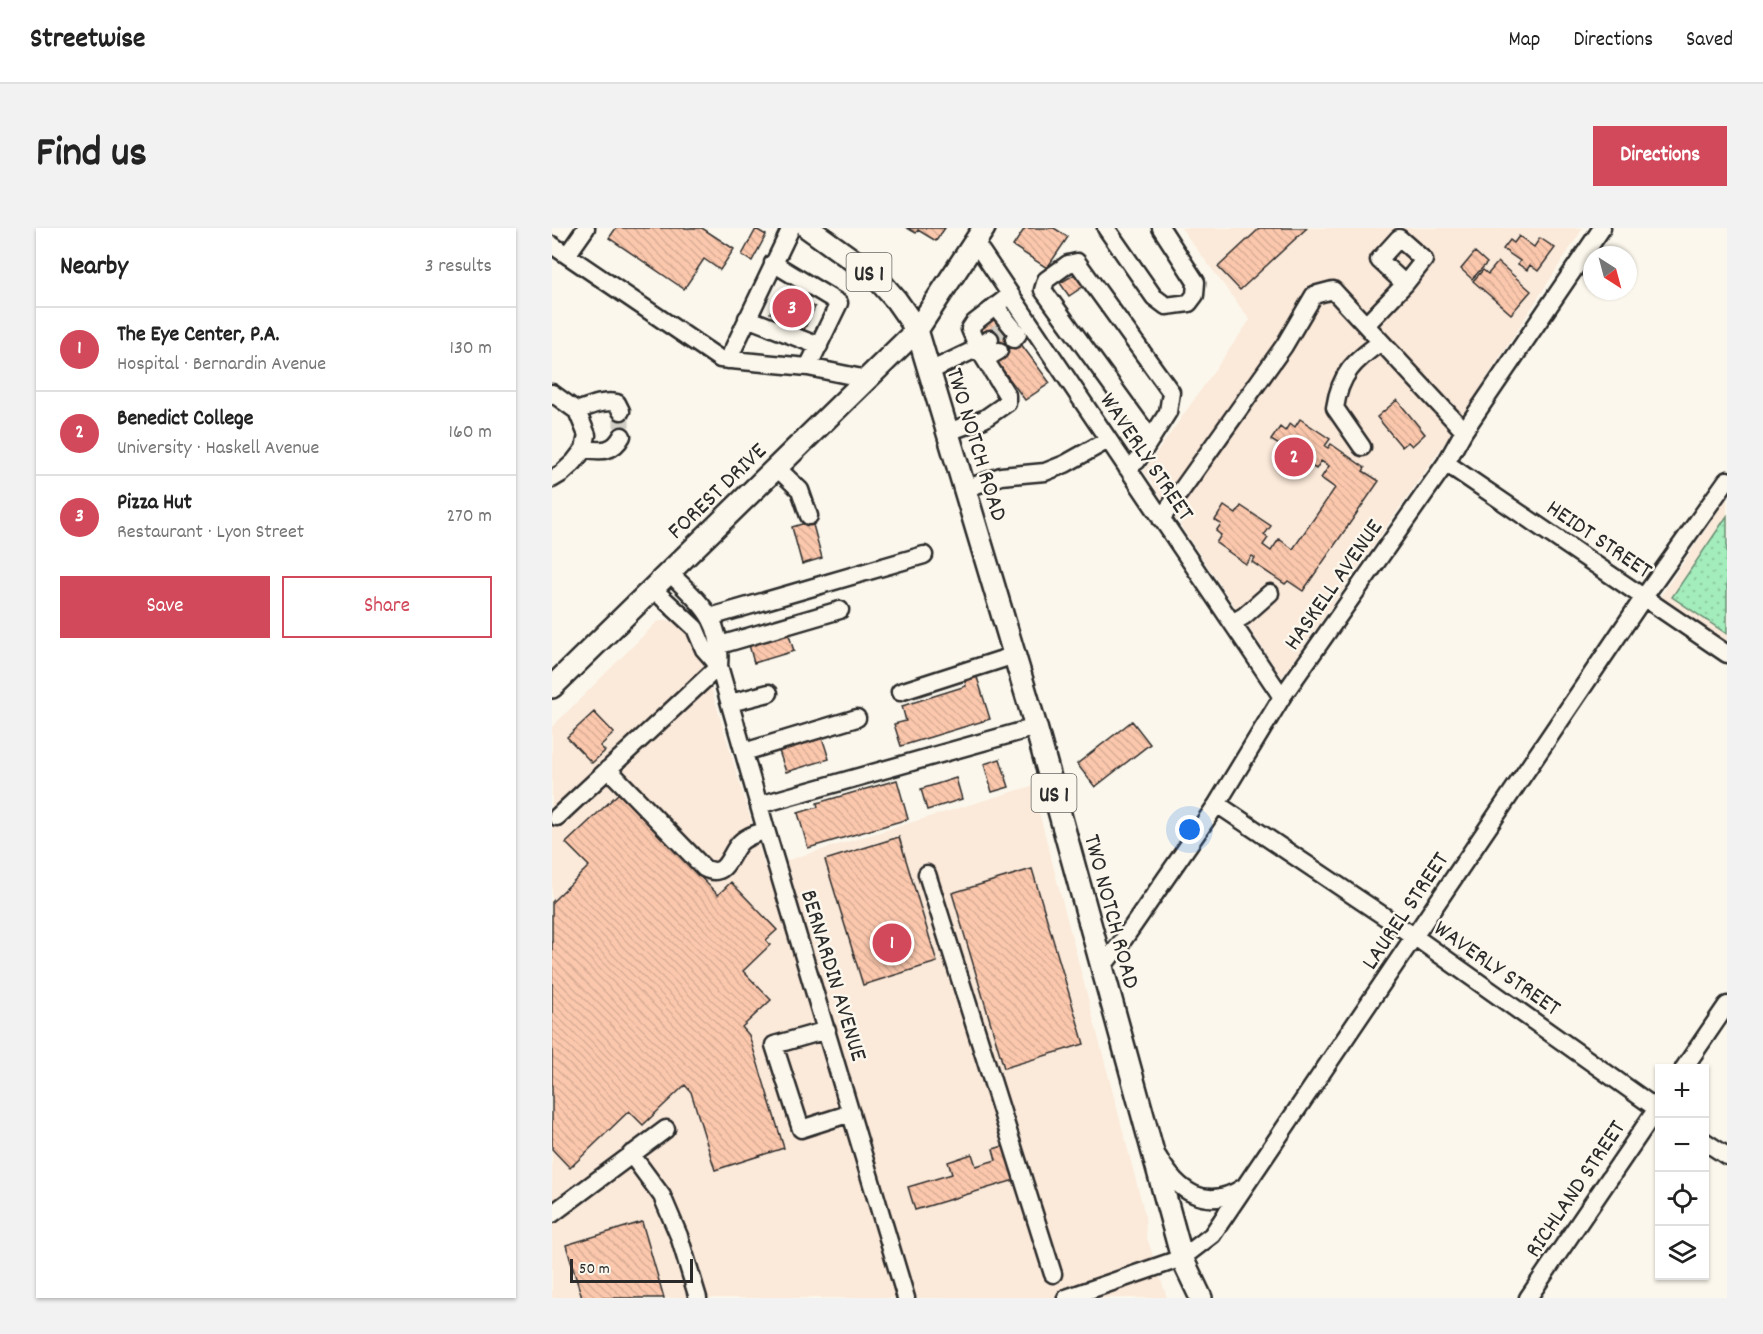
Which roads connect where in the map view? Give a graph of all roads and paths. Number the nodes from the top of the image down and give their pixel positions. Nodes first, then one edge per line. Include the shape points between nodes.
1 (586, 228) edge
2 (791, 228) edge
3 (808, 228) edge
4 (1106, 228) edge
5 (1161, 228) edge
6 (1602, 228) edge
7 (1402, 233) edge
8 (979, 235) edge
9 (552, 245) edge
10 (567, 255) junction
11 (773, 263) junction
12 (1405, 284) junction
13 (1010, 294) junction
14 (995, 306) junction
15 (747, 318) junction
16 (1365, 325) junction
17 (1016, 329) junction
18 (917, 330) junction
19 (1381, 342) junction
20 (819, 346) junction
21 (988, 349) junction
22 (724, 359) junction
23 (808, 367) junction
24 (930, 371) junction
25 (867, 379) junction
26 (552, 393) edge
27 (577, 411) junction
28 (621, 411) dead end
29 (1464, 431) junction
30 (948, 432) junction
31 (622, 436) dead end
32 (1151, 439) junction
33 (1108, 440) junction
34 (1362, 447) dead end
35 (584, 449) junction
36 (1446, 463) junction
37 (776, 467) junction
38 (1127, 468) junction
39 (552, 479) edge
40 (1727, 480) edge
41 (965, 489) junction
42 (809, 516) dead end
43 (1161, 519) junction
44 (924, 555) dead end
45 (669, 572) junction
46 (652, 588) junction
47 (1270, 593) dead end
48 (1644, 597) junction
49 (840, 610) dead end
50 (710, 617) junction
51 (1232, 623) junction
52 (720, 645) junction
53 (1727, 654) edge
54 (1015, 655) junction
55 (719, 666) junction
56 (552, 687) edge
57 (900, 692) dead end
58 (769, 693) dead end
59 (1282, 697) junction
60 (730, 704) junction
61 (857, 718) dead end
62 (1036, 727) junction
63 (744, 752) junction
64 (608, 769) junction
65 (1216, 804) junction
66 (759, 805) junction
67 (557, 817) dead end
68 (766, 830) junction
69 (927, 874) dead end
70 (1414, 937) junction
71 (1101, 967) junction
72 (1727, 1005) edge
73 (827, 1030) junction
74 (1687, 1064) edge
75 (1655, 1106) edge
76 (1655, 1112) edge
77 (851, 1113) junction
78 (666, 1129) dead end
79 (1150, 1143) junction
80 (1709, 1144) edge
81 (631, 1154) junction
82 (1727, 1156) edge
83 (1245, 1186) junction
84 (552, 1214) edge
85 (1182, 1258) junction
86 (1053, 1274) dead end
87 (698, 1298) edge
88 (906, 1298) edge
89 (1066, 1298) edge
90 (1201, 1298) edge
91 (1528, 1298) edge

1 - 10 street
2 - 11 street
3 - 18 main road, US 1 via 875,276
4 - 5 street via 1154,297 1166,306 1189,303 1195,295 1196,282
6 - 29 street, HASKELL AVENUE
7 - 12 street via 1424,260
7 - 12 street via 1379,260
8 - 13 street, WAVERLY STREET
8 - 18 main road, FOREST DRIVE
9 - 10 street
10 - 22 street
11 - 15 street
11 - 20 street via 839,303
12 - 16 street
13 - 14 street
13 - 17 street, WAVERLY STREET
14 - 17 street
14 - 21 street via 970,329
15 - 20 street
15 - 22 street
16 - 19 street
16 - 43 street via 1334,290 1314,295 1284,346
17 - 33 street, WAVERLY STREET
18 - 24 main road, TWO NOTCH ROAD / US 1
18 - 25 main road, FOREST DRIVE
19 - 29 street
19 - 34 street via 1345,374 1337,392 1335,408
20 - 23 street
21 - 24 street
21 - 30 street via 1007,403 984,419
22 - 23 street
23 - 25 street
24 - 30 main road, TWO NOTCH ROAD / US 1
25 - 37 main road, FOREST DRIVE
26 - 27 street
27 - 28 street via 600,402 617,403
27 - 35 street via 587,435
29 - 36 street, HASKELL AVENUE
30 - 41 main road, TWO NOTCH ROAD / US 1
31 - 35 street via 618,444 606,451
32 - 32 street via 1168,412 1171,392 1077,262 1068,264 1046,280 1043,290
32 - 38 street via 1137,461
33 - 38 street, WAVERLY STREET
33 - 41 street via 1045,472 1001,476
35 - 39 street
36 - 48 street, HEIDT STREET
36 - 59 street, HASKELL AVENUE
37 - 42 street via 800,490
37 - 45 main road, FOREST DRIVE
38 - 43 street, WAVERLY STREET
40 - 48 street, LAUREL STREET
41 - 54 main road, TWO NOTCH ROAD / US 1
43 - 51 street, WAVERLY STREET
44 - 50 street
45 - 46 main road, FOREST DRIVE
45 - 50 street, BERNARDIN AVENUE
46 - 55 street, BERNARDIN AVENUE via 695,628 704,649
46 - 56 main road, FOREST DRIVE
47 - 51 street
48 - 53 street, HEIDT STREET
48 - 70 street, LAUREL STREET
49 - 52 street
50 - 52 street, BERNARDIN AVENUE
51 - 59 street, WAVERLY STREET
52 - 55 street, BERNARDIN AVENUE
54 - 57 street
54 - 62 main road, TWO NOTCH ROAD / US 1
55 - 60 street, BERNARDIN AVENUE
55 - 64 street
58 - 60 street
59 - 65 street, HASKELL AVENUE
60 - 63 street, BERNARDIN AVENUE
61 - 63 street
62 - 66 street
62 - 71 main road, TWO NOTCH ROAD / US 1
63 - 66 street, BERNARDIN AVENUE
64 - 67 street
64 - 68 street via 711,872 727,864 741,841
65 - 70 street, WAVERLY STREET
65 - 71 street, HASKELL AVENUE
66 - 68 street, BERNARDIN AVENUE
68 - 73 street, BERNARDIN AVENUE
69 - 86 street
70 - 75 street, WAVERLY STREET
70 - 83 street, LAUREL STREET
71 - 79 main road, TWO NOTCH ROAD / US 1
72 - 74 street
73 - 77 street, BERNARDIN AVENUE
73 - 77 street via 774,1045 801,1129
76 - 91 street, RICHLAND STREET
77 - 88 street, BERNARDIN AVENUE
78 - 81 street
79 - 83 street via 1171,1178 1192,1193 1224,1197
79 - 85 main road, TWO NOTCH ROAD / US 1
80 - 82 street
81 - 84 street
81 - 87 street via 662,1196
83 - 85 street, LAUREL STREET via 1212,1235
85 - 89 street, LAUREL STREET
85 - 90 main road, TWO NOTCH ROAD / US 1

